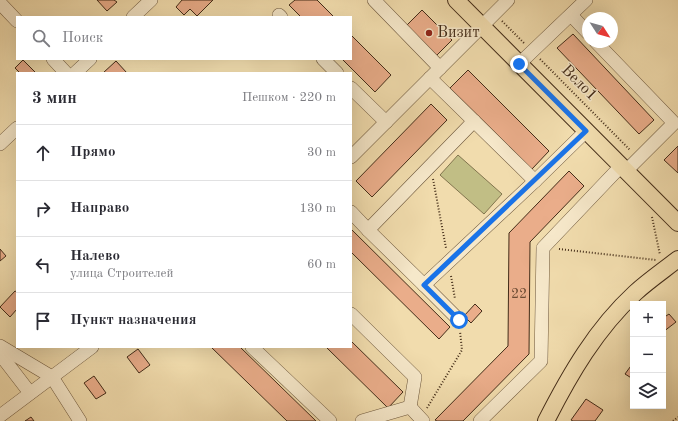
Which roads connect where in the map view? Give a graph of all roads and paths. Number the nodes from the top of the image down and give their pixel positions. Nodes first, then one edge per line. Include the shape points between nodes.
1 (151, 0) edge
2 (374, 0) edge
3 (456, 0) edge
4 (508, 0) edge
5 (586, 0) edge
6 (0, 2) edge
7 (570, 15) junction
8 (134, 16) edge
9 (498, 17) dead end
10 (16, 20) edge
11 (482, 26) junction
12 (582, 27) edge
13 (602, 48) edge
14 (532, 51) junction
15 (54, 60) edge
16 (89, 60) edge
17 (324, 60) edge
18 (519, 64) junction
19 (440, 68) junction
20 (65, 72) edge
21 (76, 72) edge
22 (336, 72) edge
23 (430, 78) junction
24 (352, 89) edge
25 (474, 121) junction
26 (676, 121) edge
27 (386, 122) junction
28 (16, 129) edge
29 (586, 131) junction
30 (0, 144) edge
31 (352, 156) edge
32 (638, 159) junction
33 (624, 168) junction
34 (535, 181) junction
35 (352, 213) edge
36 (678, 223) edge
37 (368, 230) junction
38 (543, 248) junction
39 (678, 259) edge
40 (661, 260) dead end
41 (424, 285) junction
42 (352, 315) edge
43 (459, 320) dead end
44 (0, 346) edge
45 (91, 348) edge
46 (253, 348) edge
47 (0, 354) edge
48 (52, 377) junction
49 (30, 394) junction
50 (410, 407) junction
51 (0, 416) edge
52 (678, 417) edge
53 (80, 421) edge
54 (330, 421) edge
55 (362, 421) edge
56 (423, 421) edge
57 (480, 421) edge
58 (546, 421) edge
59 (673, 421) edge

1 - 8 street
2 - 19 street
3 - 11 main road
4 - 11 street
5 - 7 street
6 - 10 street
7 - 12 street
7 - 14 street
9 - 14 path, Вело1
11 - 18 main road
11 - 19 street
13 - 26 street
14 - 18 street
14 - 32 path, Вело1
15 - 20 street
16 - 21 street
17 - 22 street
18 - 29 main road
19 - 23 street
23 - 25 street
23 - 27 street
24 - 27 street
25 - 34 street
25 - 37 street
26 - 32 street
27 - 31 street
28 - 30 street
29 - 33 main road
29 - 34 street
32 - 33 street
33 - 36 main road
33 - 38 street
34 - 41 street
35 - 37 street
37 - 41 street
38 - 40 path
38 - 57 street via 541,361
39 - 58 main road via 635,293 608,321 566,382
41 - 43 street
42 - 50 street via 415,377
44 - 48 street
45 - 48 street
46 - 54 street
47 - 49 street
48 - 49 street
48 - 53 street
49 - 51 street
50 - 55 street
50 - 56 street
52 - 59 path

